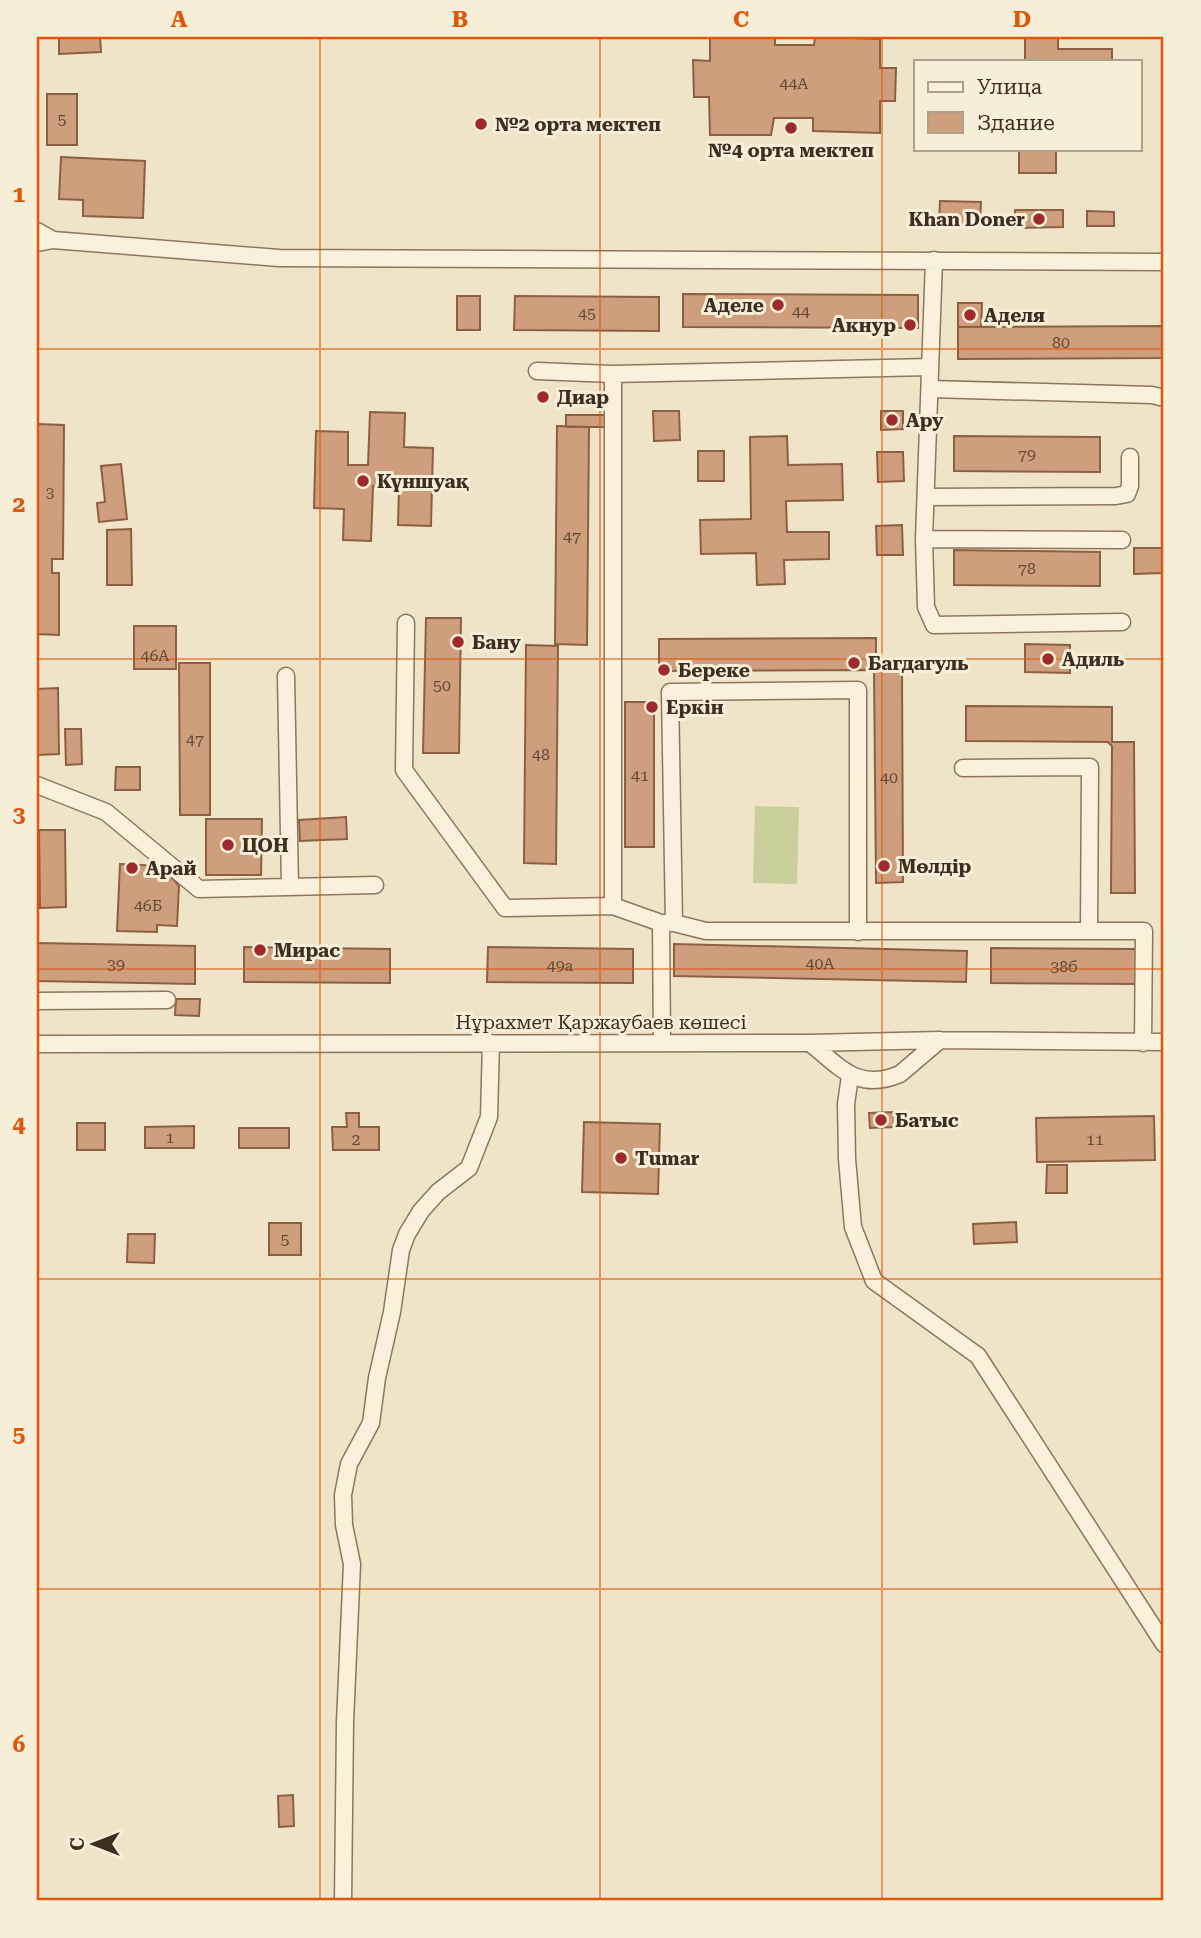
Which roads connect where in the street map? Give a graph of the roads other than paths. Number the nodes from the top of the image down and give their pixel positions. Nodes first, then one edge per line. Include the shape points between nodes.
1 (37, 231) edge
2 (53, 240) junction
3 (37, 243) edge
4 (934, 260) junction
5 (1164, 262) edge
6 (930, 368) junction
7 (537, 371) dead end
8 (613, 374) junction
9 (930, 389) junction
10 (1164, 398) edge
11 (1130, 457) dead end
12 (926, 497) junction
13 (924, 539) junction
14 (1122, 540) dead end
15 (1122, 622) dead end
16 (406, 623) dead end
17 (286, 676) dead end
18 (963, 768) dead end
19 (37, 785) edge
20 (374, 885) dead end
21 (290, 887) junction
22 (613, 906) junction
23 (667, 923) junction
24 (1090, 931) junction
25 (858, 932) junction
26 (167, 1000) dead end
27 (37, 1001) edge
28 (940, 1040) junction
29 (1143, 1042) junction
30 (1164, 1042) edge
31 (491, 1043) junction
32 (662, 1043) junction
33 (810, 1043) junction
34 (37, 1044) edge
35 (850, 1076) junction
36 (1164, 1644) edge
37 (343, 1901) edge

1 - 2 street
2 - 3 street
2 - 4 street via 279,258
4 - 5 street
4 - 6 street
6 - 8 street
6 - 9 street
7 - 8 street
8 - 22 street
9 - 10 street
9 - 12 street
11 - 12 street via 1127,494
12 - 13 street
13 - 14 street
13 - 15 street via 926,607 934,625
16 - 22 street via 404,770 505,908
17 - 21 street
18 - 24 street via 1090,767
19 - 21 street via 106,812 199,888
20 - 21 street
22 - 23 street
23 - 25 street via 706,931
23 - 25 street via 670,692 858,690
23 - 32 street
24 - 25 street
24 - 29 street via 1144,931
26 - 27 street
28 - 29 street, Нұрахмет Қаржаубаев көшесі
28 - 33 street, Нұрахмет Қаржаубаев көшесі
28 - 35 street via 900,1074 876,1080
29 - 30 street, Нұрахмет Қаржаубаев көшесі
31 - 32 street, Нұрахмет Қаржаубаев көшесі
31 - 34 street, Нұрахмет Қаржаубаев көшесі
31 - 37 street via 489,1117 469,1168 421,1210 407,1234 371,1423 349,1464 343,1495 352,1564
32 - 33 street, Нұрахмет Қаржаубаев көшесі
33 - 35 street
35 - 36 street via 847,1159 853,1227 874,1281 978,1356

